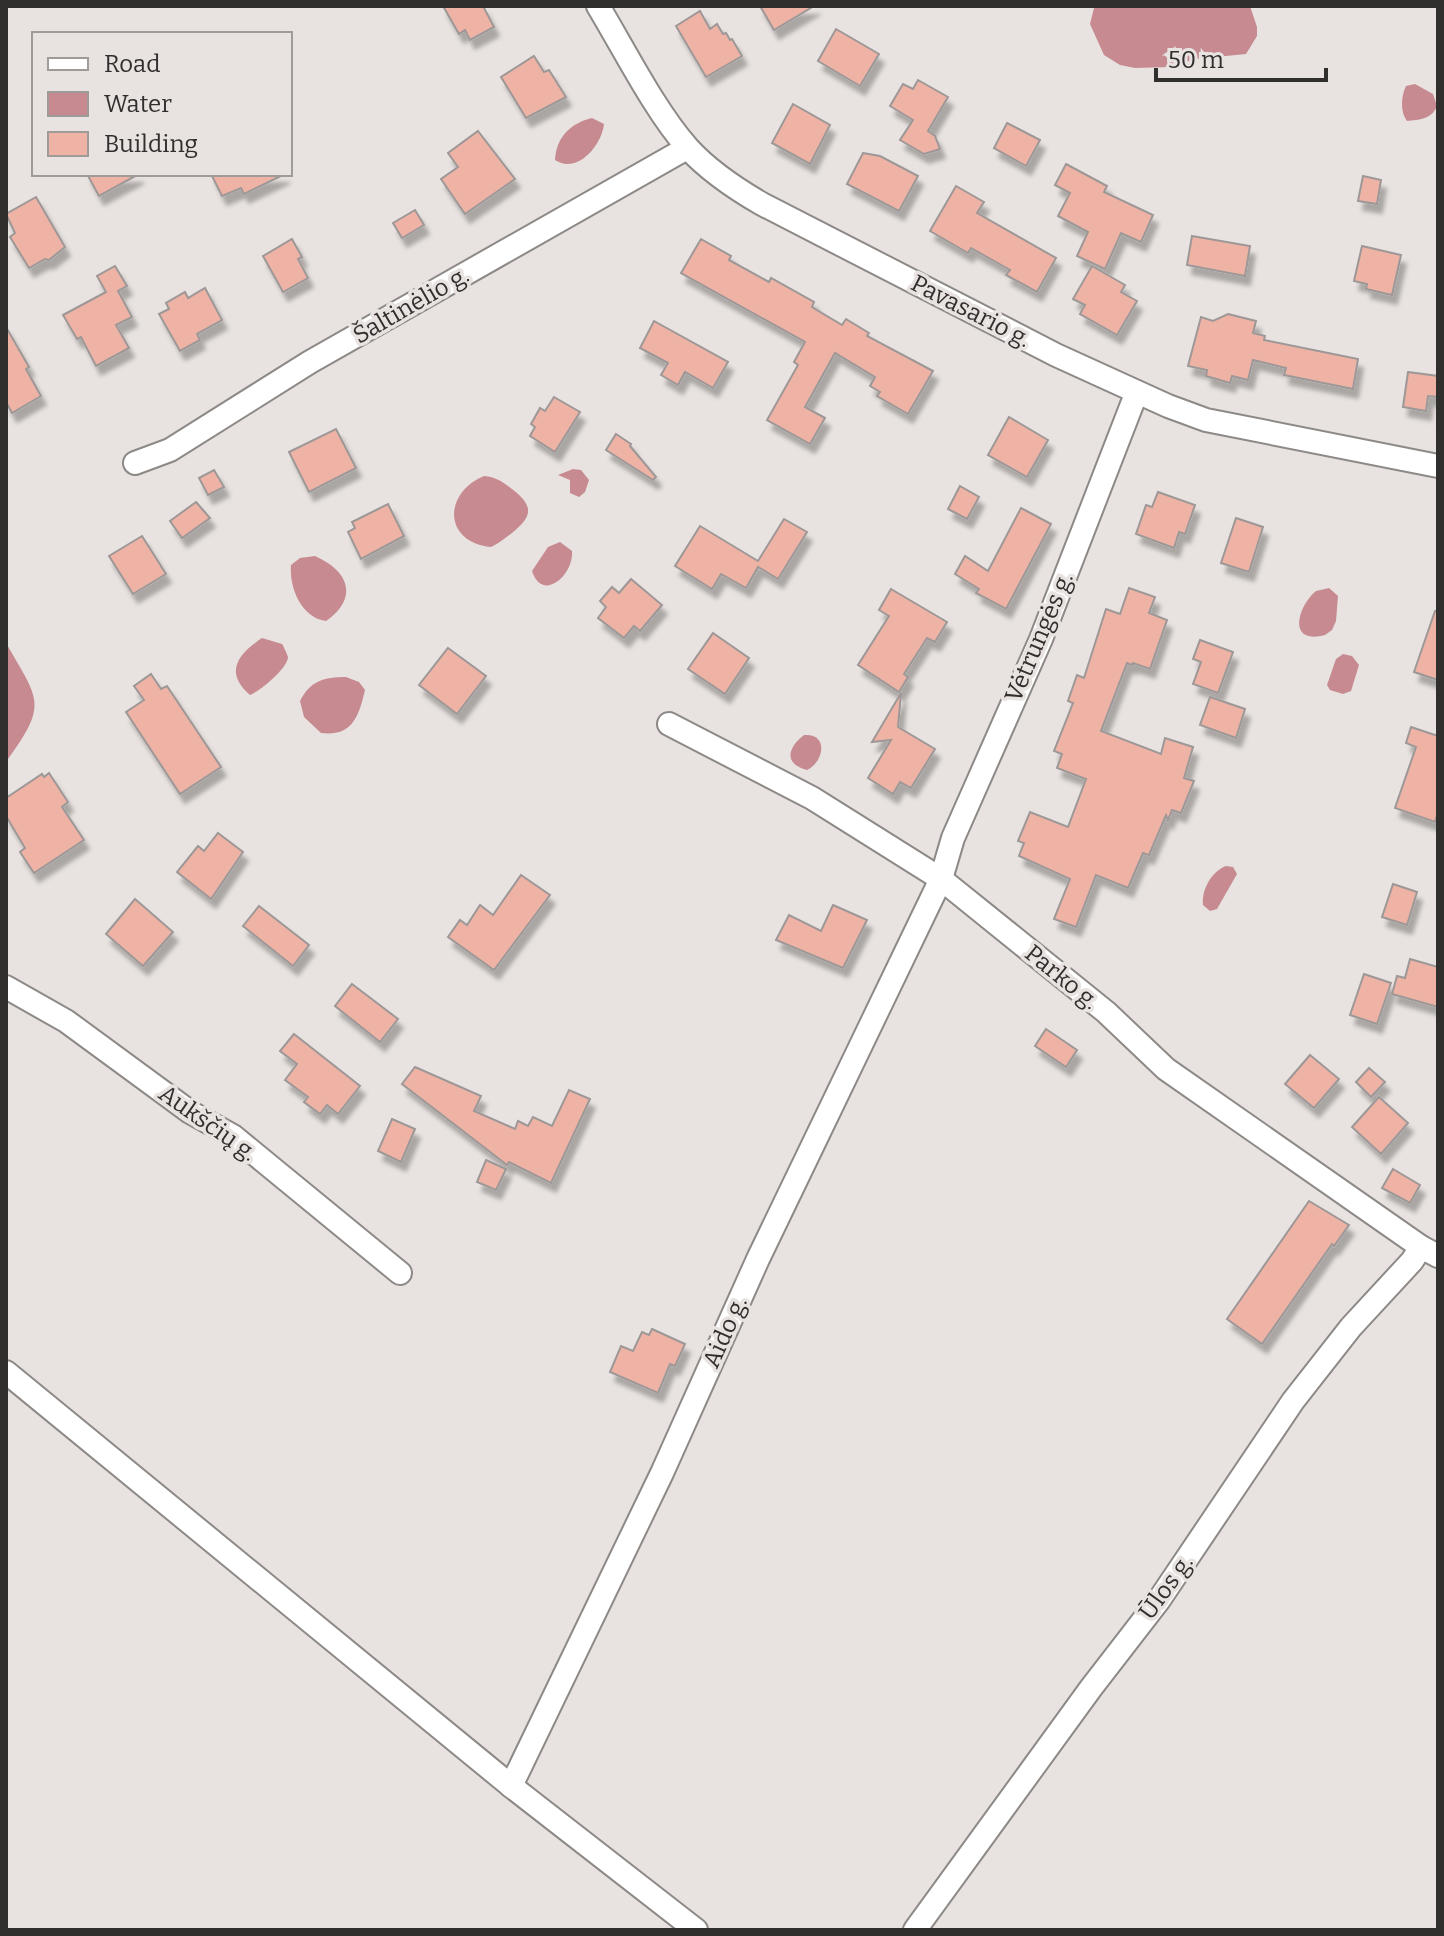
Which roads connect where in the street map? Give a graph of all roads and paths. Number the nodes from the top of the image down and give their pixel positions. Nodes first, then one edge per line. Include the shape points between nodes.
1 (598, 6) edge
2 (687, 148) junction
3 (1136, 394) junction
4 (135, 463) dead end
5 (1438, 466) edge
6 (669, 724) dead end
7 (941, 879) junction
8 (6, 987) edge
9 (1430, 1252) edge
10 (400, 1273) dead end
11 (6, 1372) edge
12 (511, 1786) junction
13 (696, 1930) edge
14 (915, 1930) edge

1 - 2 street, Pavasario g.
2 - 3 street, Pavasario g. via 762,204
2 - 4 street, Šaltinėlio g. via 310,362 170,450
3 - 5 street, Pavasario g. via 1206,420
3 - 7 street, Vėtrungės g. via 1041,639 953,838
6 - 7 street, Parko g. via 812,798
7 - 9 street, Parko g. via 1106,1012 1166,1069
7 - 12 street, Aido g.
8 - 10 street, Aukščių g. via 66,1021 190,1112 233,1136
9 - 14 street, Ūlos g. via 1412,1261 1351,1327 1293,1401 1159,1600
11 - 12 street
12 - 13 street

